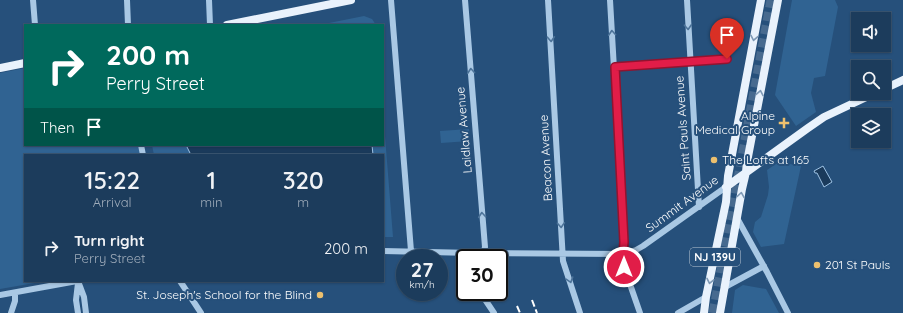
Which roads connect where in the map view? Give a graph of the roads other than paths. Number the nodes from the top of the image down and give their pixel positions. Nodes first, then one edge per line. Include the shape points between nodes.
1 (33, 0) edge
2 (127, 0) edge
3 (209, 0) edge
4 (351, 0) edge
5 (391, 0) edge
6 (465, 0) edge
7 (548, 0) edge
8 (610, 0) edge
9 (686, 0) edge
10 (761, 0) edge
11 (778, 0) edge
12 (314, 4) edge
13 (35, 24) edge
14 (128, 24) edge
15 (210, 24) edge
16 (231, 24) edge
17 (727, 59) dead end
18 (690, 61) junction
19 (24, 63) edge
20 (615, 67) junction
21 (0, 68) edge
22 (903, 80) edge
23 (891, 86) edge
24 (860, 100) edge
25 (746, 172) junction
26 (726, 187) junction
27 (699, 207) junction
28 (737, 218) junction
29 (411, 249) edge
30 (485, 249) edge
31 (384, 251) edge
32 (396, 251) edge
33 (563, 254) junction
34 (623, 254) junction
35 (508, 255) edge
36 (764, 266) junction
37 (72, 282) edge
38 (78, 282) edge
39 (78, 282) edge
40 (181, 282) edge
41 (725, 287) junction
42 (15, 293) junction
43 (0, 295) edge
44 (706, 297) junction
45 (486, 301) edge
46 (11, 313) edge
47 (78, 313) edge
48 (86, 313) edge
49 (201, 313) edge
50 (494, 313) edge
51 (580, 313) edge
52 (640, 313) edge
53 (678, 313) edge
54 (704, 313) edge
55 (720, 313) edge
56 (788, 313) edge

1 - 13 street
2 - 14 street
3 - 15 street
4 - 12 main road
5 - 29 street
30 -> 6 street, Laidlaw Avenue
7 -> 33 street, Beacon Avenue
20 -> 8 street
9 -> 18 street, Saint Pauls Avenue
10 -> 26 main road, NJ 139U
25 -> 11 main road, NJ 139U
12 - 16 main road
17 - 18 street
18 - 20 street
18 - 27 street, Saint Pauls Avenue
19 - 21 main road
20 - 34 street
22 - 23 main road
24 - 25 main road, Summit Avenue via 824,117
25 - 26 main road, Summit Avenue
28 -> 25 main road, NJ 139U
26 - 27 street, Summit Avenue
26 -> 44 main road, NJ 139U via 726,202
27 - 34 street, Summit Avenue via 643,246
28 - 36 street
28 - 41 main road, NJ 139U
31 - 32 street, Summit Avenue
33 - 34 street, Summit Avenue
33 - 35 street, Summit Avenue
33 -> 51 street, Beacon Avenue
34 - 52 street via 624,267
36 - 41 street
36 - 56 street
37 - 42 street
38 - 48 street
39 - 47 street
40 - 49 street
41 - 55 main road, NJ 139U
42 - 43 street
42 - 46 street
44 - 53 street
44 - 54 main road, NJ 139U
45 - 50 street

